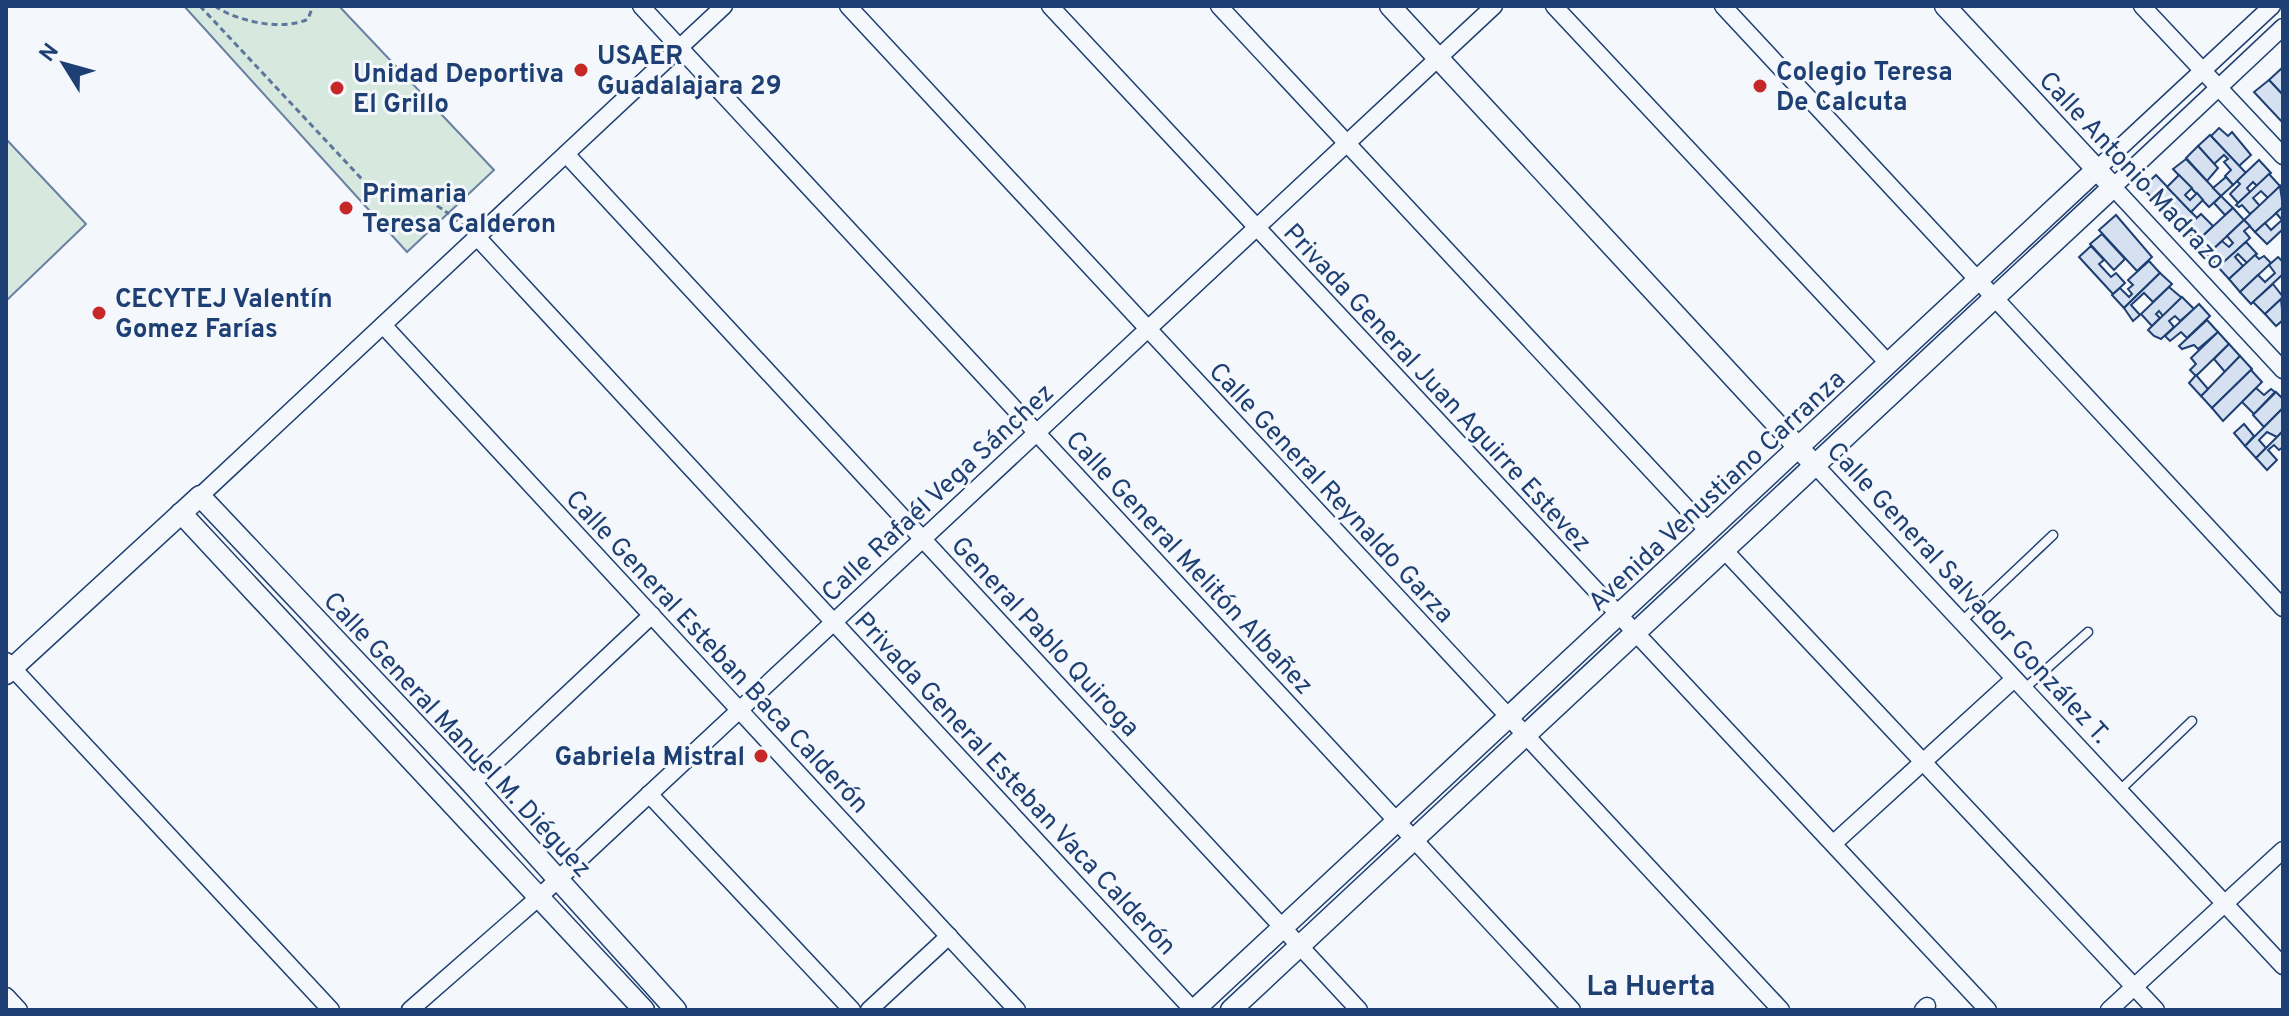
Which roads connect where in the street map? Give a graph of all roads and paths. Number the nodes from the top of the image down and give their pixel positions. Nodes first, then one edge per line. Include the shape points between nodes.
1 (200, 6) edge
2 (215, 6) edge
3 (313, 6) edge
4 (641, 6) edge
5 (724, 6) edge
6 (848, 6) edge
7 (1050, 6) edge
8 (1219, 6) edge
9 (1390, 6) edge
10 (1494, 6) edge
11 (1554, 6) edge
12 (1723, 6) edge
13 (1945, 6) edge
14 (2142, 6) edge
15 (2272, 6) edge
16 (2283, 27) edge
17 (680, 48) junction
18 (1438, 58) junction
19 (2203, 70) junction
20 (2219, 87) junction
21 (1347, 143) junction
22 (566, 154) junction
23 (2283, 156) edge
24 (2097, 169) junction
25 (2113, 187) junction
26 (1257, 227) junction
27 (477, 237) junction
28 (1979, 279) junction
29 (1995, 297) junction
30 (383, 325) junction
31 (1148, 329) junction
32 (1889, 364) junction
33 (2283, 370) edge
34 (1037, 432) junction
35 (1799, 448) junction
36 (1815, 465) junction
37 (200, 496) junction
38 (181, 513) junction
39 (1709, 532) junction
40 (2053, 535) dead end
41 (923, 539) junction
42 (1724, 550) junction
43 (2283, 608) edge
44 (652, 615) junction
45 (1618, 616) junction
46 (834, 622) junction
47 (1961, 622) junction
48 (2088, 632) dead end
49 (1634, 633) junction
50 (8, 668) edge
51 (2019, 684) junction
52 (739, 710) junction
53 (1509, 717) junction
54 (2192, 721) dead end
55 (1526, 735) junction
56 (1923, 761) junction
57 (472, 784) junction
58 (2118, 792) junction
59 (649, 794) junction
60 (1398, 821) junction
61 (1414, 839) junction
62 (1834, 843) junction
63 (2283, 850) edge
64 (557, 880) junction
65 (538, 898) junction
66 (2223, 904) junction
67 (1283, 928) junction
68 (949, 936) junction
69 (1300, 946) junction
70 (2283, 966) edge
71 (2134, 987) junction
72 (6, 996) edge
73 (19, 1010) edge
74 (331, 1010) edge
75 (410, 1010) edge
76 (644, 1010) edge
77 (676, 1010) edge
78 (852, 1010) edge
79 (869, 1010) edge
80 (1017, 1010) edge
81 (1193, 1010) edge
82 (1231, 1010) edge
83 (1359, 1010) edge
84 (1572, 1010) edge
85 (1781, 1010) edge
86 (1988, 1010) edge
87 (2109, 1010) edge
88 (2156, 1010) edge

1 - 27 path via 373,191 432,200
2 - 3 path via 253,21 300,23
4 - 17 street, Calle General Melitón Albañez
5 - 17 street
6 - 31 street, Calle General Reynaldo Garza
7 - 26 street, Privada General Juan Aguirre Estevez
8 - 21 street
9 - 18 street, Calle General Salvador González T.
10 - 18 street, Calle Rafaél Vega Sánchez
11 - 32 street
12 - 28 street
13 - 24 street, Calle Antonio Madrazo
14 - 19 street
15 - 19 street, Avenida Venustiano Carranza
16 - 20 street, Avenida Venustiano Carranza
17 - 22 street
17 - 34 street, Calle General Melitón Albañez
18 - 21 street, Calle Rafaél Vega Sánchez
18 - 35 street, Calle General Salvador González T.
19 - 20 street
19 - 24 street, Avenida Venustiano Carranza
20 - 23 street
20 - 25 street, Avenida Venustiano Carranza
21 - 26 street, Calle Rafaél Vega Sánchez
21 - 39 street
22 - 27 street
22 - 41 street, General Pablo Quiroga
24 - 25 street, Calle Antonio Madrazo
24 - 28 street, Avenida Venustiano Carranza
25 - 29 street, Avenida Venustiano Carranza
25 - 33 street, Calle Antonio Madrazo
26 - 31 street, Calle Rafaél Vega Sánchez
26 - 45 street, Privada General Juan Aguirre Estevez
27 - 30 street
27 - 46 street, Privada General Esteban Vaca Calderón
28 - 29 street
28 - 32 street, Avenida Venustiano Carranza
29 - 36 street, Avenida Venustiano Carranza
29 - 43 street
30 - 37 street
30 - 44 street, Calle General Esteban Baca Calderón
31 - 34 street, Calle Rafaél Vega Sánchez
31 - 53 street, Calle General Reynaldo Garza
32 - 35 street, Avenida Venustiano Carranza
34 - 41 street, Calle Rafaél Vega Sánchez
34 - 60 street, Calle General Melitón Albañez
35 - 36 street, Calle General Salvador González T.
35 - 39 street, Avenida Venustiano Carranza
36 - 42 street, Avenida Venustiano Carranza
36 - 47 street, Calle General Salvador González T.
37 - 38 street
37 - 57 street, Calle General Manuel M. Diéguez
38 - 50 street
38 - 65 street, Calle General Manuel M. Diéguez
39 - 45 street, Avenida Venustiano Carranza
40 - 47 lane
41 - 46 street, Calle Rafaél Vega Sánchez
41 - 67 street, General Pablo Quiroga
42 - 49 street, Avenida Venustiano Carranza
42 - 56 street
44 - 52 street, Calle General Esteban Baca Calderón
44 - 57 street
45 - 49 street, Privada General Juan Aguirre Estevez
45 - 53 street, Avenida Venustiano Carranza
46 - 52 street, Calle Rafaél Vega Sánchez
46 - 81 street, Privada General Esteban Vaca Calderón
47 - 51 street, Calle General Salvador González T.
48 - 51 lane
49 - 55 street, Avenida Venustiano Carranza
49 - 62 street, Privada General Juan Aguirre Estevez
50 - 74 street
51 - 56 street
51 - 58 street, Calle General Salvador González T.
52 - 59 street, Calle Rafaél Vega Sánchez
52 - 68 street, Calle General Esteban Baca Calderón
53 - 55 street, Calle General Reynaldo Garza
53 - 60 street, Avenida Venustiano Carranza
54 - 58 lane
55 - 61 street, Avenida Venustiano Carranza
55 - 85 street, Calle General Reynaldo Garza
56 - 62 street
56 - 71 street
57 - 64 street, Calle General Manuel M. Diéguez
58 - 66 street, Calle General Salvador González T.
59 - 64 street, Calle Rafaél Vega Sánchez
59 - 78 street
60 - 61 street, Calle General Melitón Albañez
60 - 67 street, Avenida Venustiano Carranza
61 - 69 street, Avenida Venustiano Carranza
61 - 84 street, Calle General Melitón Albañez
62 - 86 street, Privada General Juan Aguirre Estevez
63 - 66 street
64 - 65 street, Calle Rafaél Vega Sánchez
64 - 77 street, Calle General Manuel M. Diéguez
65 - 75 street, Calle Rafaél Vega Sánchez
65 - 76 street, Calle General Manuel M. Diéguez
66 - 70 street, Calle General Salvador González T.
66 - 71 street
67 - 69 street, General Pablo Quiroga
67 - 81 street, Avenida Venustiano Carranza
68 - 79 street
68 - 80 street, Calle General Esteban Baca Calderón
69 - 82 street, Avenida Venustiano Carranza
69 - 83 street, General Pablo Quiroga
71 - 87 street
71 - 88 street
72 - 73 street

